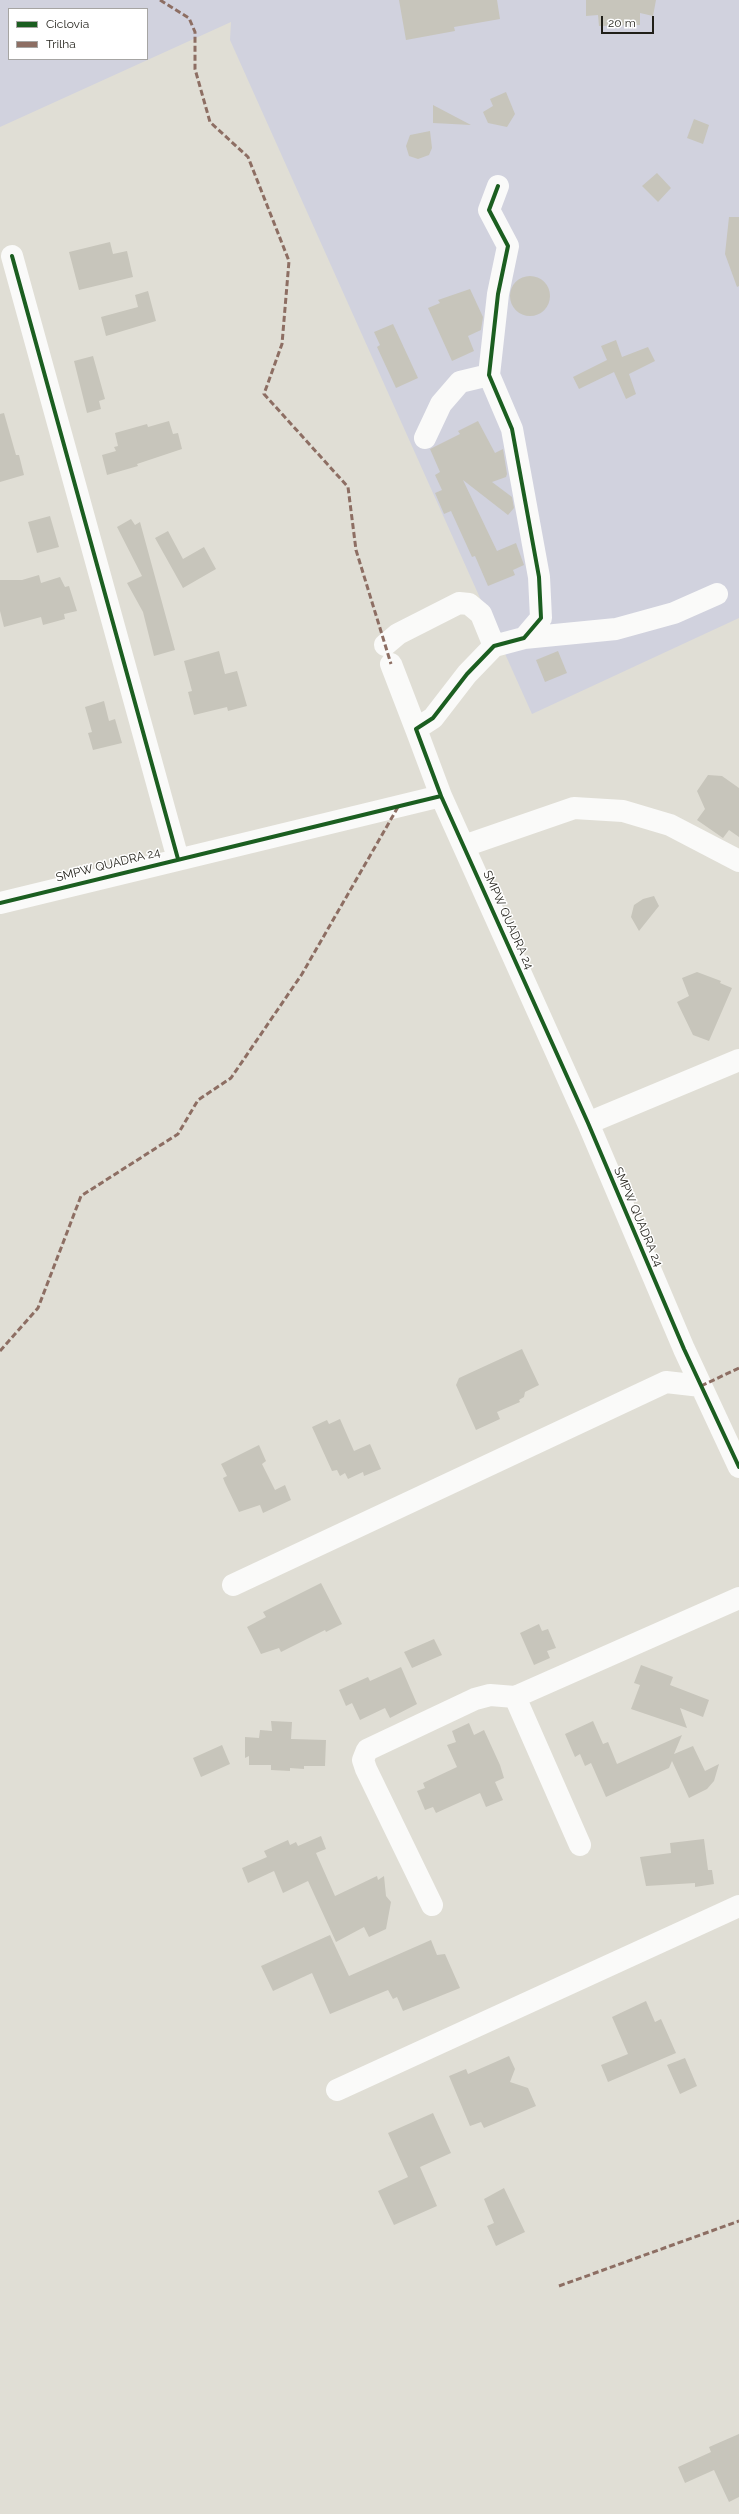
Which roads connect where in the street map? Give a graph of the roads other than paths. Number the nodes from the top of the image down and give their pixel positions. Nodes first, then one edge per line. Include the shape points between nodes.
1 (498, 186) dead end
2 (12, 256) dead end
3 (489, 375) junction
4 (425, 438) dead end
5 (717, 594) dead end
6 (524, 638) junction
7 (494, 646) junction
8 (416, 729) junction
9 (441, 796) junction
10 (464, 846) junction
11 (178, 859) junction
12 (739, 861) edge
13 (0, 902) edge
14 (739, 1060) edge
15 (588, 1123) junction
16 (684, 1349) junction
17 (666, 1382) junction
18 (701, 1386) junction
19 (739, 1467) edge
20 (233, 1585) dead end
21 (738, 1597) edge
22 (515, 1697) junction
23 (580, 1845) dead end
24 (432, 1905) dead end
25 (739, 1906) edge
26 (337, 2090) dead end

1 - 3 street via 489,210 508,246 498,294
2 - 11 street
3 - 4 street via 460,382 441,404
3 - 6 street via 512,429 539,577 541,618
5 - 6 street via 674,613 616,629
6 - 7 street
7 - 8 street via 467,674 433,718
7 - 8 street via 481,614 469,604 458,603 398,634 388,654
8 - 9 street
9 - 10 street, SMPW QUADRA 24
9 - 11 street, SMPW QUADRA 24
10 - 12 street via 574,808 623,812 670,825
10 - 15 street, SMPW QUADRA 24
11 - 13 street, SMPW QUADRA 24
14 - 15 street
15 - 16 street, SMPW QUADRA 24
16 - 17 street
16 - 18 street, SMPW QUADRA 24
17 - 18 street
17 - 20 street
18 - 19 street, SMPW QUADRA 24
21 - 22 street
22 - 23 street
22 - 24 street via 490,1695 474,1699 373,1745 364,1754 366,1769
25 - 26 street

